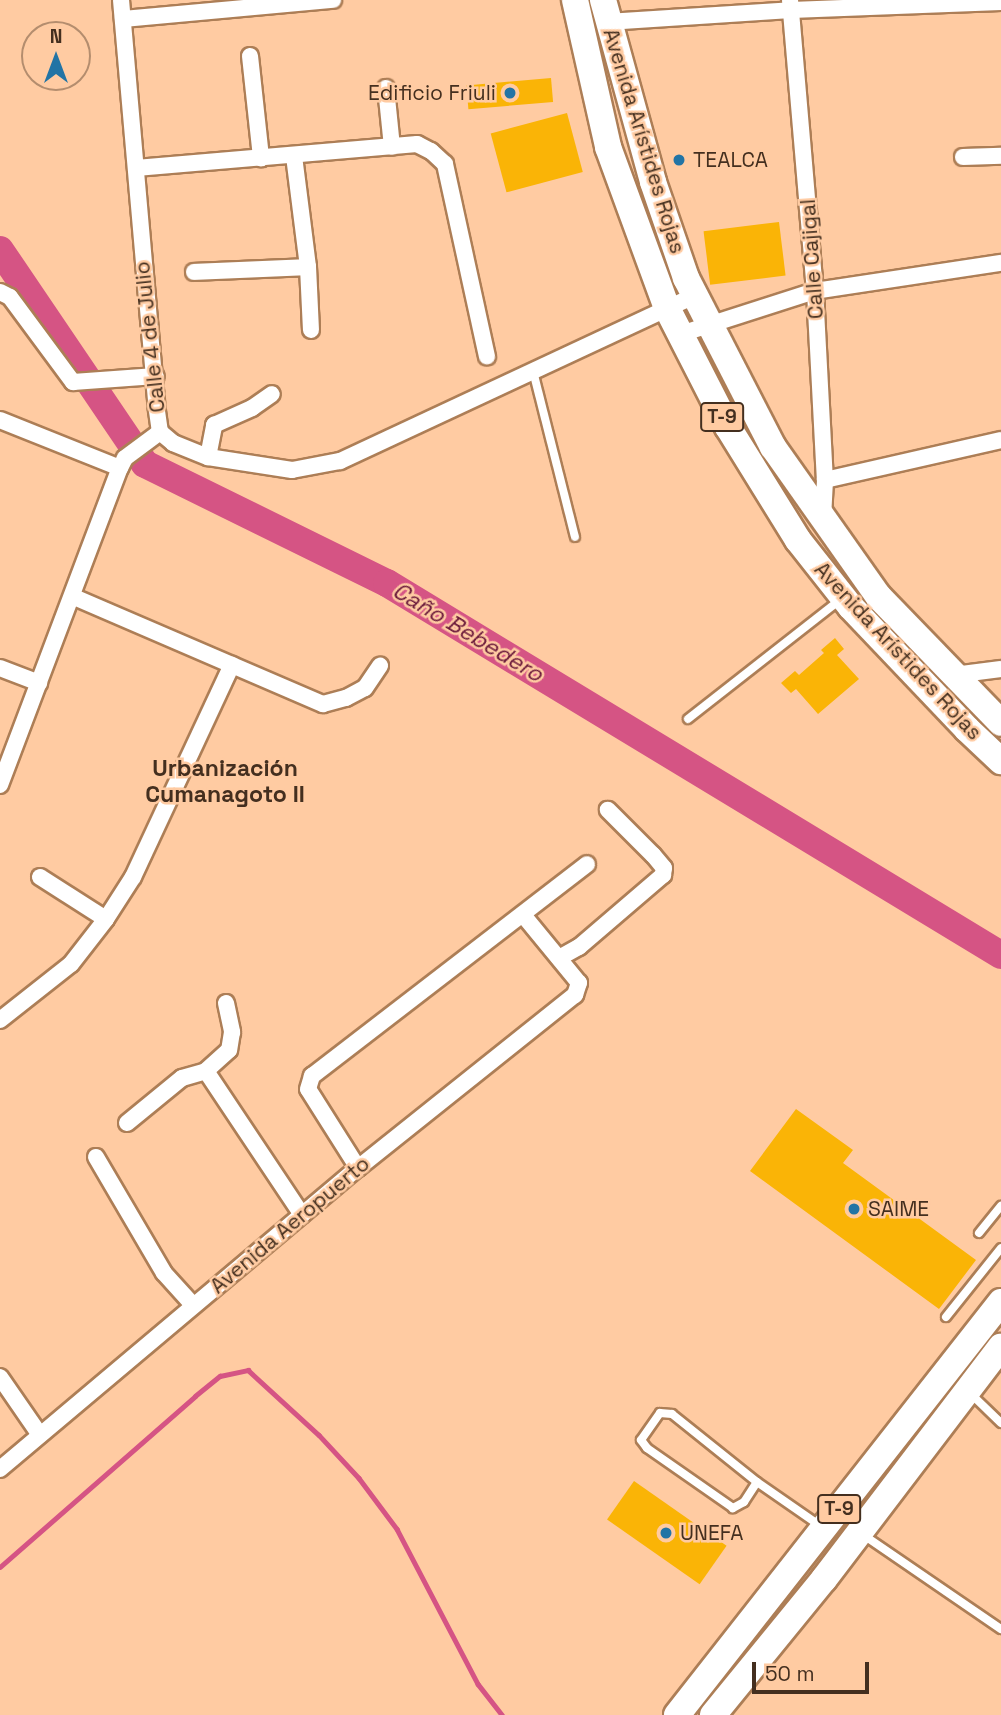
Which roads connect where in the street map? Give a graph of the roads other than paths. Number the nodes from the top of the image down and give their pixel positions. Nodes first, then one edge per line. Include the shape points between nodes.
1 (121, 0) edge
2 (333, 0) edge
3 (575, 0) edge
4 (1001, 2) edge
5 (253, 4) edge
6 (791, 5) edge
7 (605, 11) edge
8 (123, 19) junction
9 (250, 56) dead end
10 (386, 88) dead end
11 (392, 147) junction
12 (294, 156) junction
13 (1001, 156) edge
14 (963, 157) dead end
15 (261, 158) junction
16 (136, 168) junction
17 (1001, 262) edge
18 (308, 267) junction
19 (194, 272) dead end
20 (815, 291) junction
21 (0, 292) edge
22 (694, 296) junction
23 (667, 308) junction
24 (707, 323) junction
25 (311, 330) dead end
26 (681, 334) junction
27 (486, 356) dead end
28 (533, 371) junction
29 (156, 376) junction
30 (272, 394) dead end
31 (0, 420) edge
32 (160, 432) junction
33 (1001, 440) edge
34 (208, 457) junction
35 (123, 463) junction
36 (825, 480) junction
37 (823, 519) junction
38 (575, 537) dead end
39 (74, 597) junction
40 (843, 597) junction
41 (232, 665) junction
42 (380, 666) dead end
43 (0, 668) edge
44 (1001, 669) edge
45 (954, 675) junction
46 (39, 683) junction
47 (688, 719) dead end
48 (1001, 723) edge
49 (1001, 761) edge
50 (0, 785) edge
51 (608, 810) dead end
52 (587, 864) dead end
53 (40, 877) dead end
54 (524, 916) junction
55 (106, 919) junction
56 (559, 958) junction
57 (226, 1003) dead end
58 (0, 1020) edge
59 (206, 1071) junction
60 (127, 1123) dead end
61 (96, 1157) dead end
62 (358, 1168) junction
63 (1001, 1206) edge
64 (302, 1215) junction
65 (979, 1233) dead end
66 (1001, 1248) edge
67 (1001, 1303) edge
68 (193, 1305) junction
69 (946, 1318) dead end
70 (1001, 1347) edge
71 (0, 1377) edge
72 (968, 1391) junction
73 (1001, 1423) edge
74 (40, 1435) junction
75 (0, 1469) edge
76 (757, 1482) junction
77 (824, 1528) junction
78 (859, 1533) junction
79 (1001, 1629) edge
80 (677, 1715) edge
81 (713, 1715) edge

1 - 8 street, Calle 4 de Julio
2 - 5 street
3 - 23 main road, Avenida Arístides Rojas / T-9 via 608,147
4 - 6 street
5 - 8 street
6 - 7 street
6 - 20 street, Calle Cajigal
7 - 22 main road, Avenida Arístides Rojas / T-9 via 653,182
8 - 16 street, Calle 4 de Julio
9 - 15 street
10 - 11 street
11 - 12 street
11 - 27 street via 417,144 445,164
12 - 15 street
12 - 18 street
13 - 14 street
15 - 16 street
16 - 29 street, Calle 4 de Julio
17 - 20 street
18 - 19 street
18 - 25 street
20 - 24 street
20 - 36 street, Calle Cajigal
21 - 29 street via 10,297 73,382
22 - 23 street, Calle 4 de Julio
22 - 24 main road, Avenida Arístides Rojas / T-9
23 - 26 main road, Avenida Arístides Rojas / T-9
23 - 28 street, Calle 4 de Julio
24 - 26 street
24 - 37 main road, Avenida Arístides Rojas / T-9 via 773,447
26 - 40 main road, Avenida Arístides Rojas / T-9 via 728,428 798,540
28 - 34 street, Calle 4 de Julio via 340,461 292,470
28 - 38 lane
29 - 32 street, Calle 4 de Julio
30 - 34 street via 214,425
31 - 35 street
32 - 34 street, Calle 4 de Julio via 173,443
32 - 35 street
33 - 36 street
35 - 39 street
36 - 37 street, Calle Cajigal
37 - 45 main road, Avenida Arístides Rojas / T-9 via 879,597
39 - 41 street
39 - 46 street
40 - 47 lane
40 - 49 main road, Avenida Arístides Rojas / T-9
41 - 42 street via 323,704 365,688
41 - 55 street via 133,877
43 - 46 street
44 - 45 street
45 - 48 main road, Avenida Arístides Rojas / T-9
46 - 50 street
51 - 56 street via 664,868 663,875 579,947
52 - 54 street
53 - 55 street
54 - 56 street
54 - 62 street via 312,1076 308,1089
55 - 58 street via 71,964
56 - 62 street, Avenida Aeropuerto via 579,983 575,995
57 - 59 street via 232,1032 229,1050
59 - 60 street via 182,1078
59 - 64 street
61 - 68 street via 164,1273
62 - 64 street, Avenida Aeropuerto
63 - 65 lane
64 - 68 street, Avenida Aeropuerto
66 - 69 lane
67 - 77 main road, T-9
68 - 74 street, Avenida Aeropuerto
70 - 72 main road, T-9
71 - 74 street
72 - 73 lane
72 - 78 main road, T-9
74 - 75 street, Avenida Aeropuerto
76 - 76 lane via 744,1502 733,1508 641,1440 660,1413 672,1414
76 - 77 lane
77 - 80 main road, T-9
78 - 79 lane
78 - 81 main road, T-9

